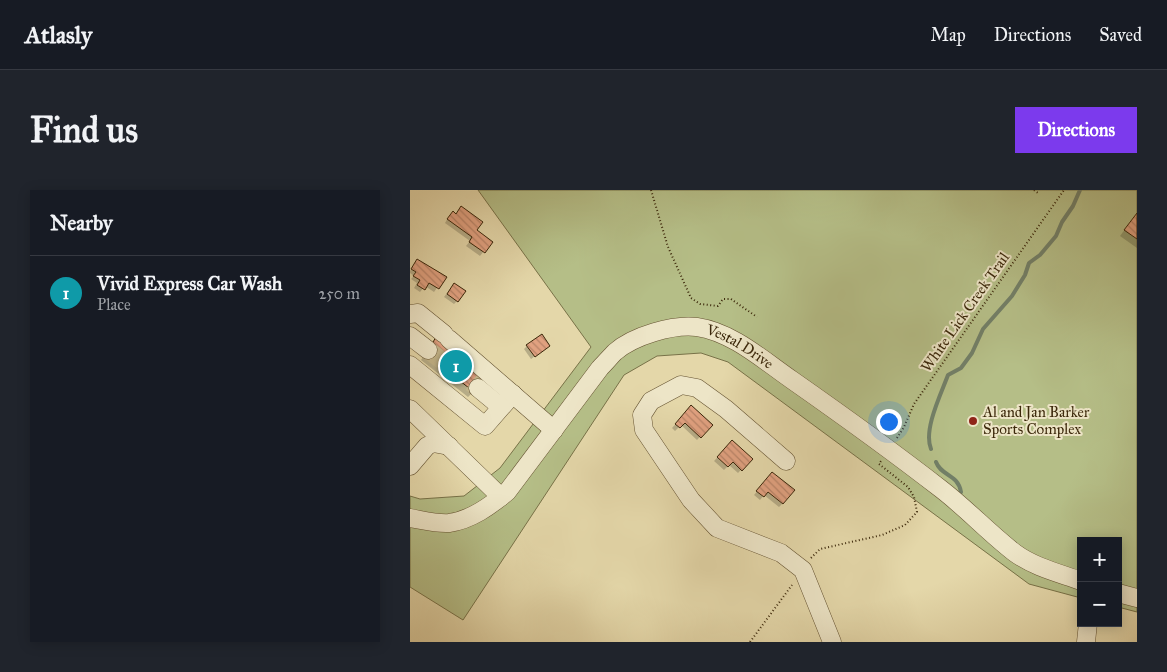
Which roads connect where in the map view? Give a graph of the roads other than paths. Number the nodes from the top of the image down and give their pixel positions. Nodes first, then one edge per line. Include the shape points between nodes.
1 (410, 314) edge
2 (410, 336) edge
3 (428, 350) tunnel mouth
4 (410, 365) edge
5 (478, 388) tunnel mouth
6 (507, 401) junction
7 (410, 409) edge
8 (410, 419) edge
9 (554, 430) junction
10 (449, 446) junction
11 (413, 449) edge
12 (786, 461) dead end
13 (410, 466) edge
14 (501, 497) junction
15 (410, 518) edge
16 (1077, 580) edge
17 (1122, 594) edge
18 (1137, 598) edge
19 (1088, 627) edge
20 (832, 642) edge
21 (1086, 642) edge

1 - 6 street via 418,313 447,337
2 - 3 street
4 - 6 street via 485,426
5 - 6 street
6 - 9 street
7 - 10 street
8 - 11 street via 423,436
9 - 14 street, Vestal Drive
9 - 16 street, Vestal Drive via 600,368 616,351 633,340 672,328 711,330 738,343 890,449 1016,553 1036,565
10 - 13 street via 433,443 427,446
10 - 14 street
12 - 20 street via 697,388 681,385 651,401 642,415 644,430 691,500 717,528 781,553 803,570
14 - 15 street, Vestal Drive via 489,507 448,523
17 - 18 street
19 - 21 street

